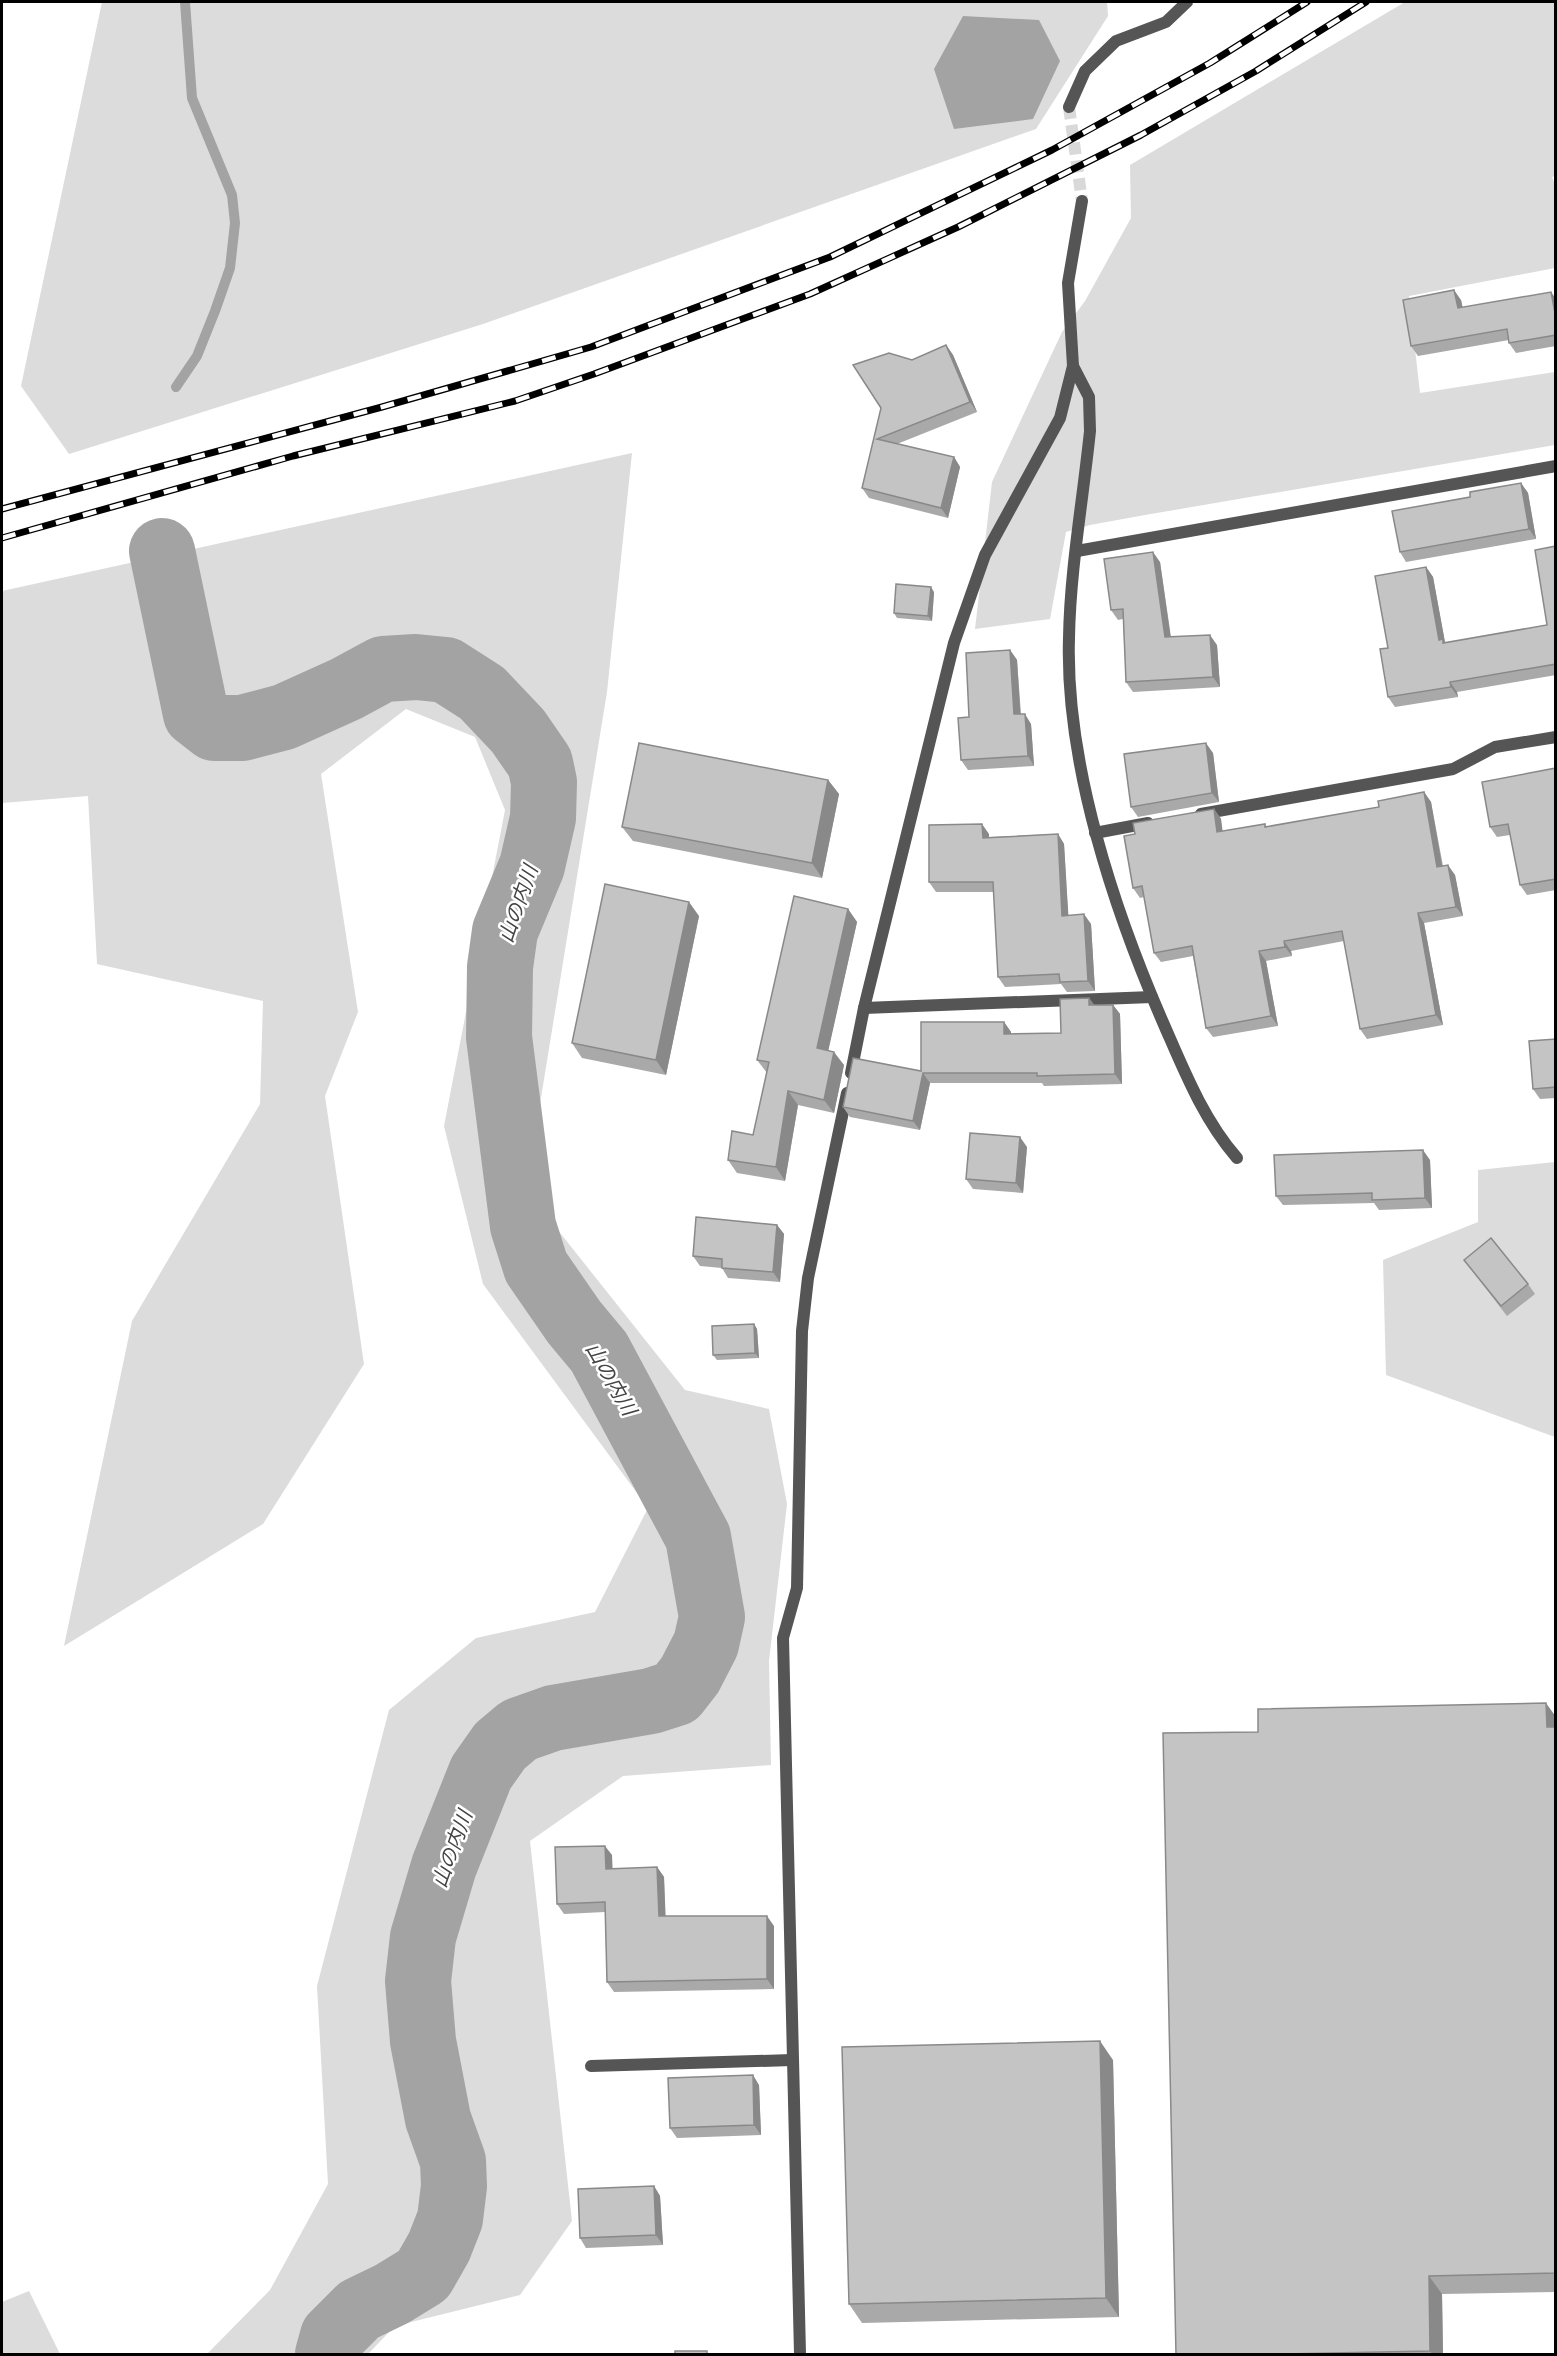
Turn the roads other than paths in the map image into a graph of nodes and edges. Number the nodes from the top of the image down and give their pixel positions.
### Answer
1 (1187, 2) edge
2 (1069, 107) tunnel mouth
3 (1082, 201) tunnel mouth
4 (1072, 366) junction
5 (1556, 466) edge
6 (1077, 551) junction
7 (1556, 737) edge
8 (1184, 817) edge
9 (1162, 821) edge
10 (1095, 833) junction
11 (1152, 997) junction
12 (864, 1008) junction
13 (1237, 1158) dead end
14 (792, 2060) junction
15 (591, 2066) dead end
16 (800, 2355) edge

1 - 2 street
3 - 4 street
4 - 6 street
4 - 12 street
5 - 6 street
6 - 10 street
7 - 8 street
9 - 10 street
10 - 11 street
11 - 12 street
11 - 13 street
12 - 14 street
14 - 15 street
14 - 16 street

